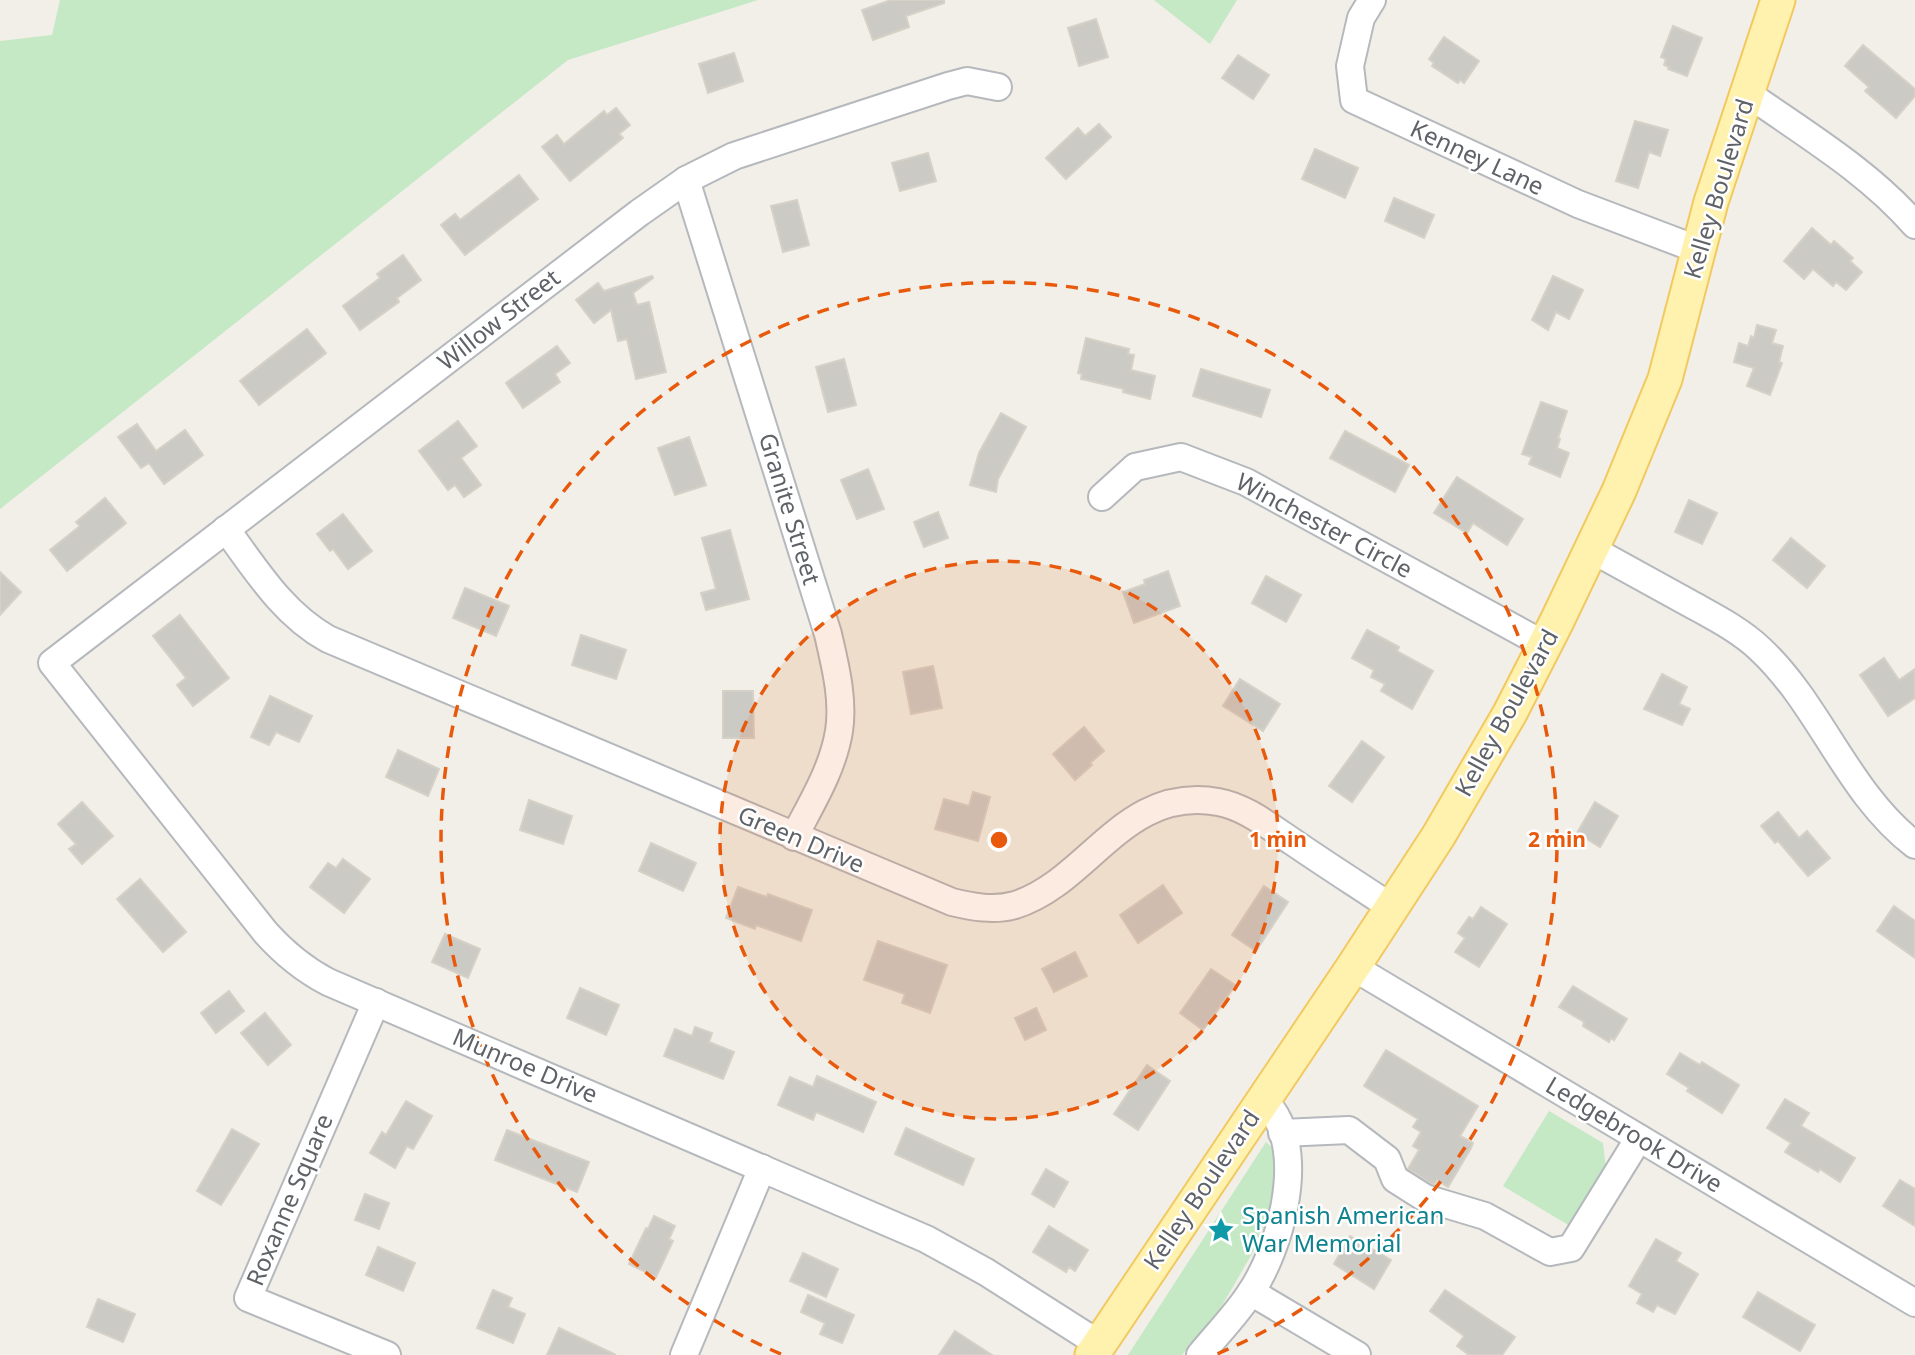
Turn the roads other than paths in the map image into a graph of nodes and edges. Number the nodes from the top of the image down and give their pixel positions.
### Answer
1 (1372, 0) edge
2 (1778, 0) edge
3 (998, 87) dead end
4 (1747, 93) junction
5 (686, 180) junction
6 (1915, 225) edge
7 (1699, 250) junction
8 (1102, 497) dead end
9 (226, 529) junction
10 (1591, 549) junction
11 (1545, 645) junction
12 (52, 663) joint
13 (794, 837) junction
14 (1915, 845) edge
15 (1391, 907) junction
16 (1353, 968) junction
17 (376, 1002) junction
18 (1262, 1099) junction
19 (1282, 1133) junction
20 (1639, 1138) junction
21 (762, 1167) junction
22 (1251, 1292) junction
23 (1915, 1303) edge
24 (1096, 1349) edge
25 (387, 1355) edge
26 (684, 1355) edge
27 (1200, 1355) edge
28 (1357, 1355) edge

1 - 7 street, Kenney Lane
2 - 4 main road, Kelley Boulevard
3 - 5 street, Willow Street
4 - 6 street
4 - 7 main road, Kelley Boulevard
5 - 9 street, Willow Street
5 - 13 street, Granite Street
7 - 10 main road, Kelley Boulevard
8 - 11 street, Winchester Circle
9 - 12 street, Willow Street
9 - 13 street, Green Drive
10 - 11 main road, Kelley Boulevard
10 - 14 street
11 - 15 main road, Kelley Boulevard
12 - 17 street, Munroe Drive
13 - 15 street, Green Drive
15 - 16 main road, Kelley Boulevard
16 - 18 main road, Kelley Boulevard
16 - 20 street, Ledgebrook Drive
17 - 21 street, Munroe Drive
17 - 25 street, Roxanne Square
18 - 19 street
18 - 24 main road, Kelley Boulevard
19 - 20 street
19 - 22 street
20 - 23 street, Ledgebrook Drive
21 - 24 street, Munroe Drive
21 - 26 street
22 - 27 street
22 - 28 street

